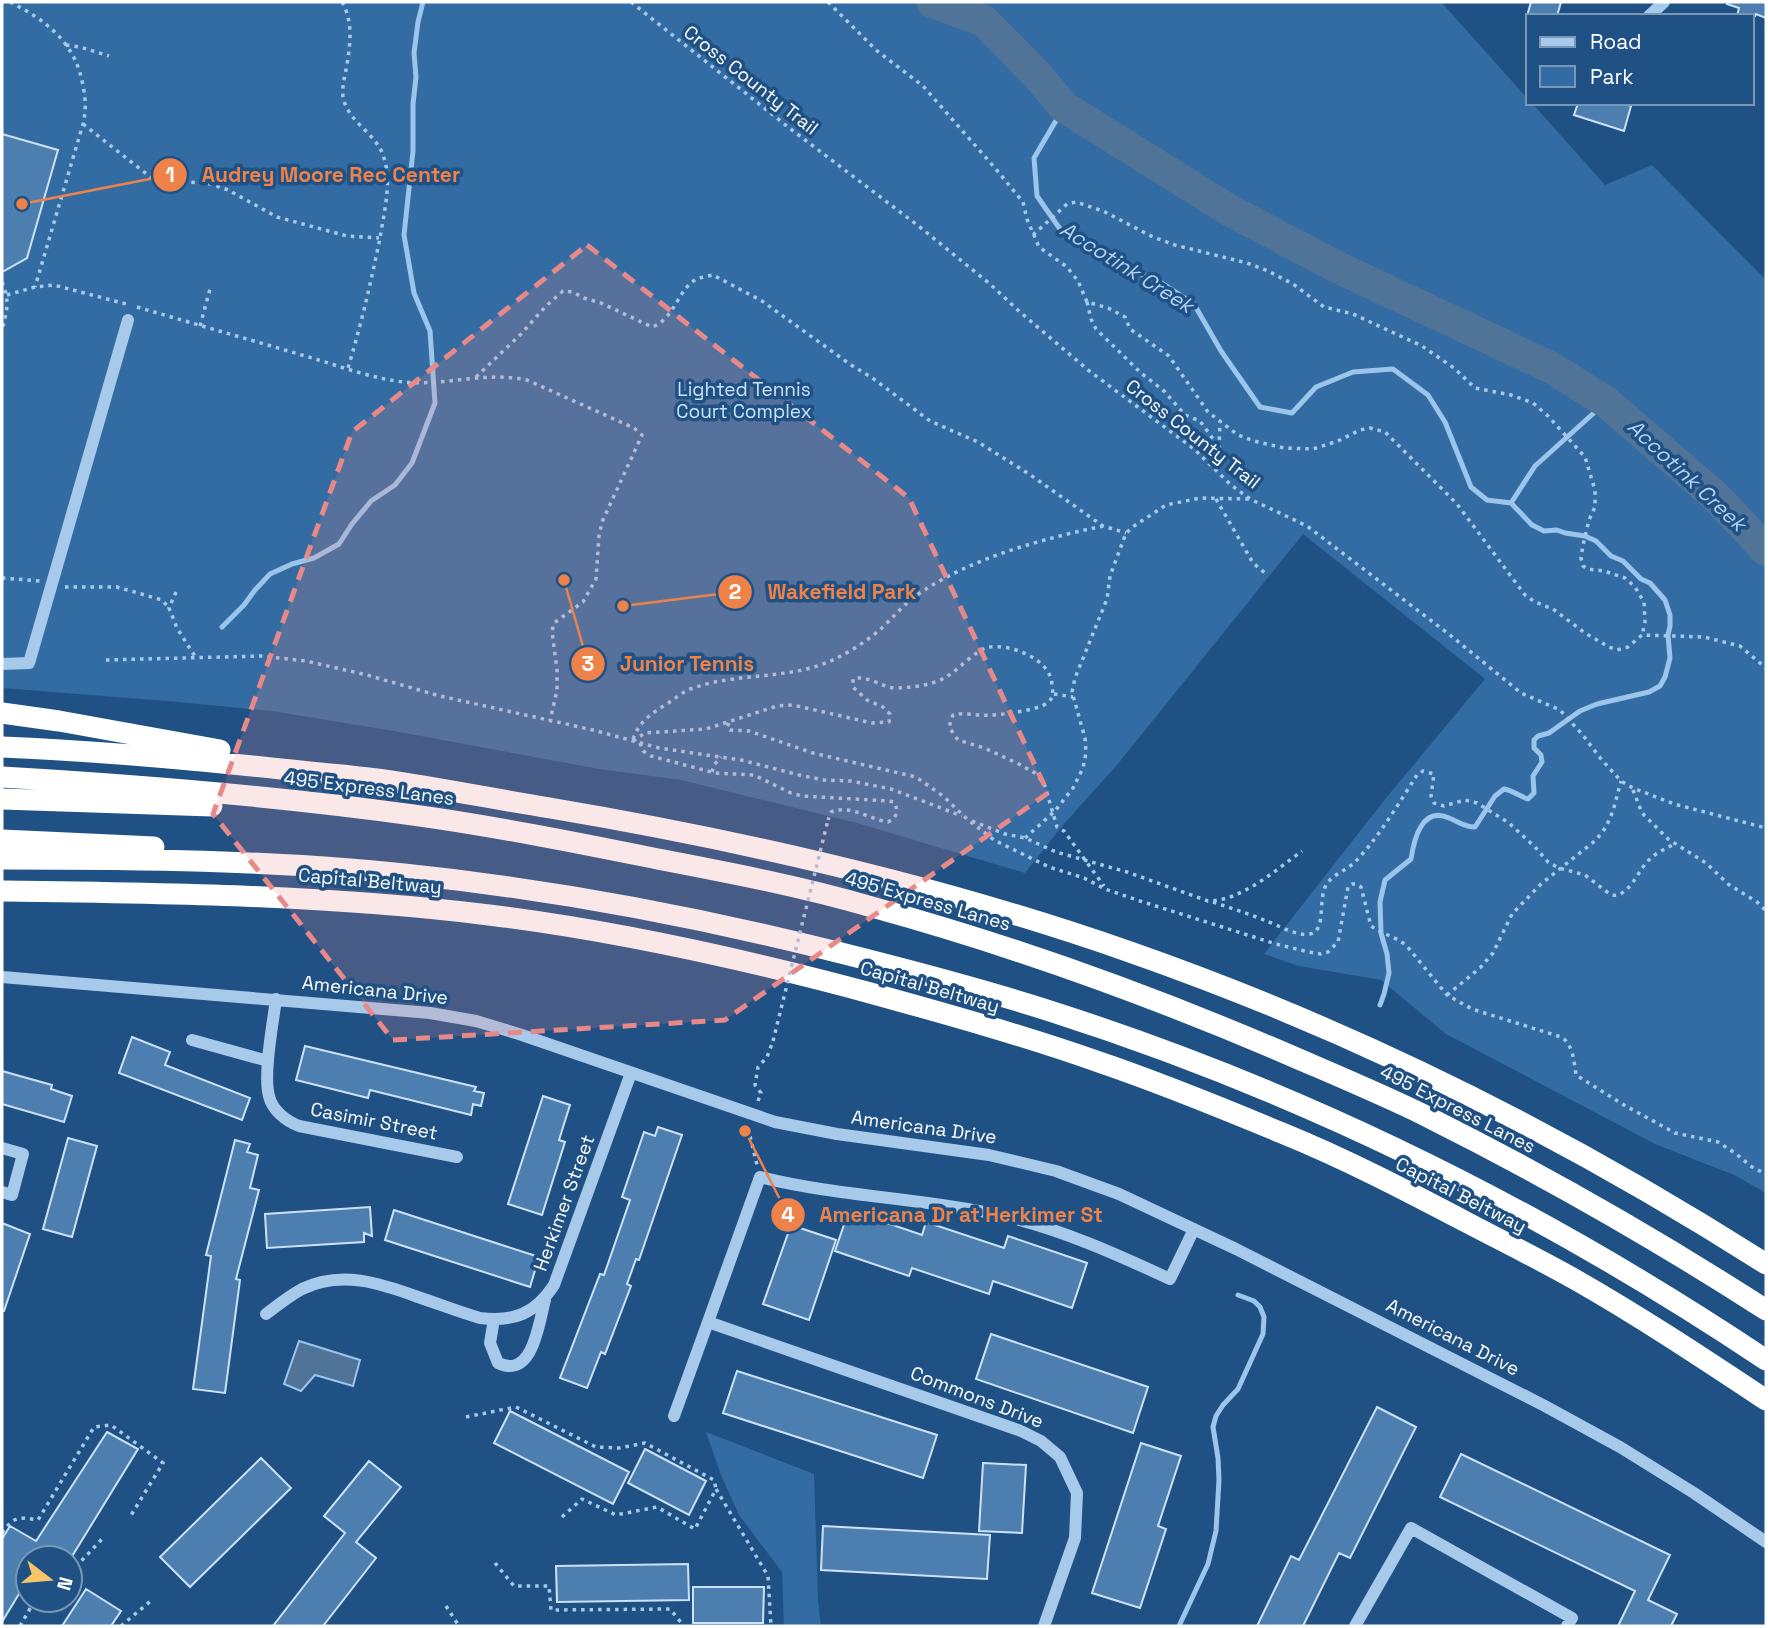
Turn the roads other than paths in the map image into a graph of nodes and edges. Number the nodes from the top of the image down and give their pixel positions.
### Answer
1 (1664, 2) edge
2 (1651, 14) edge
3 (128, 320) dead end
4 (2, 664) edge
5 (2, 713) edge
6 (2, 747) edge
7 (2, 777) edge
8 (384, 780) junction
9 (2, 799) edge
10 (414, 815) junction
11 (2, 840) edge
12 (2, 859) edge
13 (403, 874) junction
14 (2, 891) edge
15 (2, 977) edge
16 (276, 999) junction
17 (191, 1040) dead end
18 (268, 1061) junction
19 (631, 1073) junction
20 (2, 1148) edge
21 (457, 1157) dead end
22 (2, 1192) edge
23 (1194, 1229) junction
24 (1766, 1264) edge
25 (545, 1299) junction
26 (1766, 1310) edge
27 (266, 1314) dead end
28 (494, 1320) junction
29 (708, 1322) junction
30 (1766, 1360) edge
31 (1766, 1400) edge
32 (674, 1416) dead end
33 (1766, 1542) edge
34 (1044, 1626) edge
35 (1355, 1626) edge
36 (1567, 1626) edge

1 - 2 street
3 - 4 street
5 - 8 highway
6 - 8 highway
7 - 10 highway, 495 Express Lanes
8 - 24 highway
9 - 10 highway
10 - 26 highway, 495 Express Lanes
11 - 13 highway
12 - 13 highway
13 - 30 highway
14 - 31 highway, Capital Beltway
15 - 16 street, Americana Drive
16 - 18 street, Casimir Street
16 - 19 street, Americana Drive
17 - 18 street
18 - 21 street, Casimir Street
19 - 23 street, Americana Drive
19 - 25 street, Herkimer Street
20 - 22 street
23 - 29 street
23 - 33 street, Americana Drive
25 - 28 street, Herkimer Street
25 - 28 street
27 - 28 street, Herkimer Street
29 - 32 street
29 - 34 street, Commons Drive
35 - 36 street

